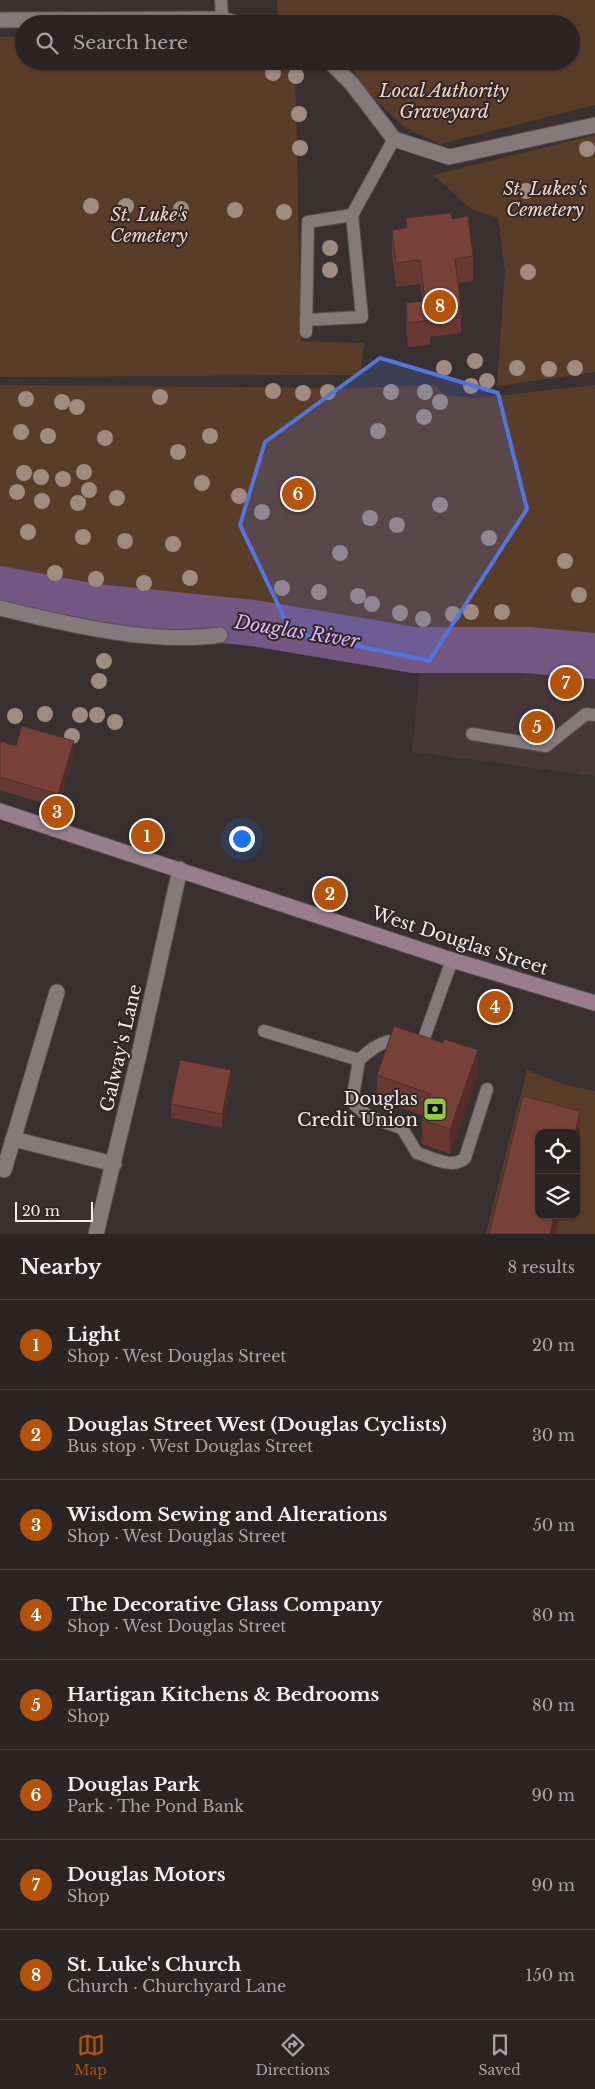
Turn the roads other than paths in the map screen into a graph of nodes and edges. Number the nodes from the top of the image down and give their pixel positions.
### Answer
1 (221, 0) edge
2 (222, 15) edge
3 (0, 20) edge
4 (15, 20) edge
5 (338, 70) edge
6 (595, 125) edge
7 (394, 139) junction
8 (352, 215) junction
9 (0, 608) edge
10 (220, 635) dead end
11 (595, 715) edge
12 (472, 734) dead end
13 (0, 811) edge
14 (180, 869) junction
15 (452, 960) junction
16 (57, 992) dead end
17 (595, 1002) edge
18 (264, 1031) dead end
19 (359, 1060) junction
20 (487, 1089) dead end
21 (13, 1139) junction
22 (114, 1164) junction
23 (4, 1170) dead end
24 (96, 1234) edge

1 - 2 lane
3 - 4 street
5 - 7 street
6 - 7 street
7 - 8 lane
8 - 8 lane
9 - 10 street
11 - 12 lane
13 - 14 main road, West Douglas Street
14 - 15 main road, West Douglas Street
14 - 22 street, Galway's Lane
15 - 17 main road, West Douglas Street
15 - 19 lane
16 - 21 street
18 - 19 lane
19 - 20 lane
21 - 22 street
21 - 23 street
22 - 24 street, Galway's Lane

